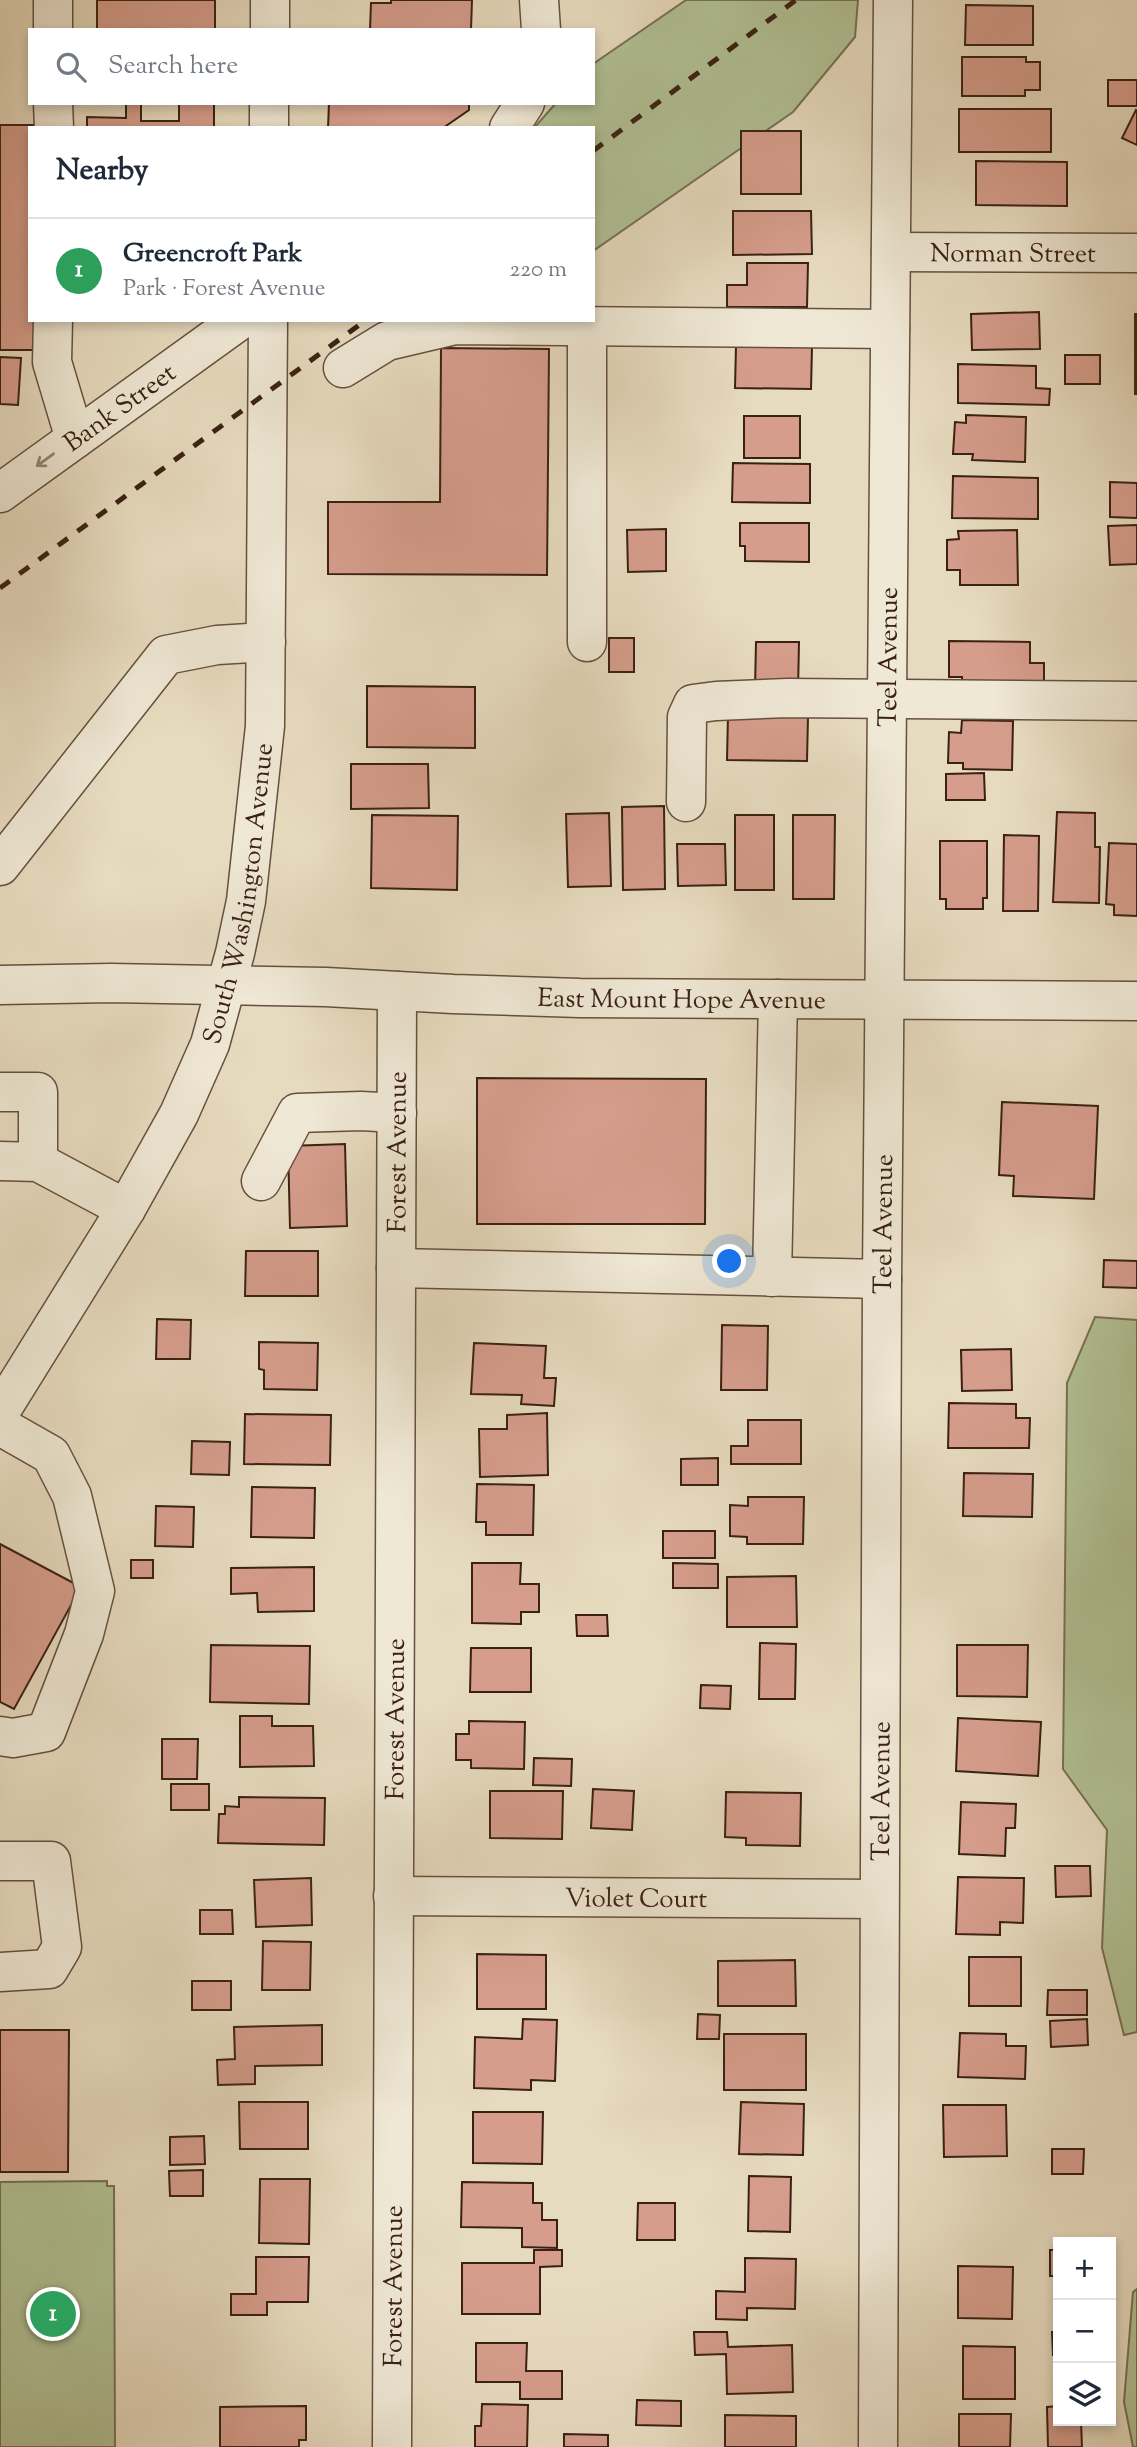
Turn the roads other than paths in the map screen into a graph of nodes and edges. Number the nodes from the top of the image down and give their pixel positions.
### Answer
1 (53, 0) edge
2 (270, 0) edge
3 (539, 0) edge
4 (893, 0) edge
5 (53, 28) edge
6 (270, 28) edge
7 (541, 28) edge
8 (54, 105) edge
9 (269, 105) edge
10 (524, 105) edge
11 (54, 126) edge
12 (269, 126) edge
13 (510, 126) edge
14 (891, 252) junction
15 (1137, 253) edge
16 (53, 322) edge
17 (237, 322) edge
18 (268, 322) edge
19 (587, 326) junction
20 (890, 329) junction
21 (343, 368) dead end
22 (75, 439) junction
23 (0, 493) edge
24 (266, 642) junction
25 (587, 642) dead end
26 (886, 699) junction
27 (1137, 701) edge
28 (686, 802) dead end
29 (0, 866) edge
30 (0, 985) edge
31 (227, 985) junction
32 (397, 991) junction
33 (778, 999) junction
34 (884, 1000) junction
35 (1137, 1001) edge
36 (0, 1092) edge
37 (397, 1113) junction
38 (0, 1161) edge
39 (38, 1162) junction
40 (261, 1181) dead end
41 (126, 1209) junction
42 (397, 1268) junction
43 (772, 1277) junction
44 (882, 1279) junction
45 (0, 1412) edge
46 (0, 1426) edge
47 (0, 1736) edge
48 (0, 1861) edge
49 (393, 1896) junction
50 (879, 1899) junction
51 (0, 1972) edge
52 (392, 2447) edge
53 (878, 2447) edge

1 - 5 street
2 - 6 street
3 - 7 street
4 - 14 street, Teel Avenue
8 - 11 street
9 - 12 street
10 - 13 street
14 - 15 street, Norman Street
14 - 20 street, Teel Avenue
16 - 22 street
17 - 22 street, Bank Street
18 - 24 street, South Washington Avenue
19 - 20 street
19 - 21 street
19 - 25 street
20 - 26 street, Teel Avenue
22 -> 23 street, Bank Street
24 - 29 street
24 - 31 street, South Washington Avenue
26 - 27 street
26 - 28 street
26 - 34 street, Teel Avenue
30 - 31 street, East Mount Hope Avenue
31 - 32 street, East Mount Hope Avenue
31 - 41 street, South Washington Avenue
32 - 33 street, East Mount Hope Avenue
32 - 37 street, Forest Avenue
33 - 34 street, East Mount Hope Avenue
33 - 43 street
34 - 35 street, East Mount Hope Avenue
34 - 44 street, Teel Avenue
36 - 39 street
37 - 40 street
37 - 42 street, Forest Avenue
38 - 39 street
39 - 41 street
41 - 45 street, South Washington Avenue
42 - 43 street
42 - 49 street, Forest Avenue
43 - 44 street
44 - 50 street, Teel Avenue
46 - 47 street
48 - 51 street
49 - 50 street, Violet Court
49 - 52 street, Forest Avenue
50 - 53 street, Teel Avenue

